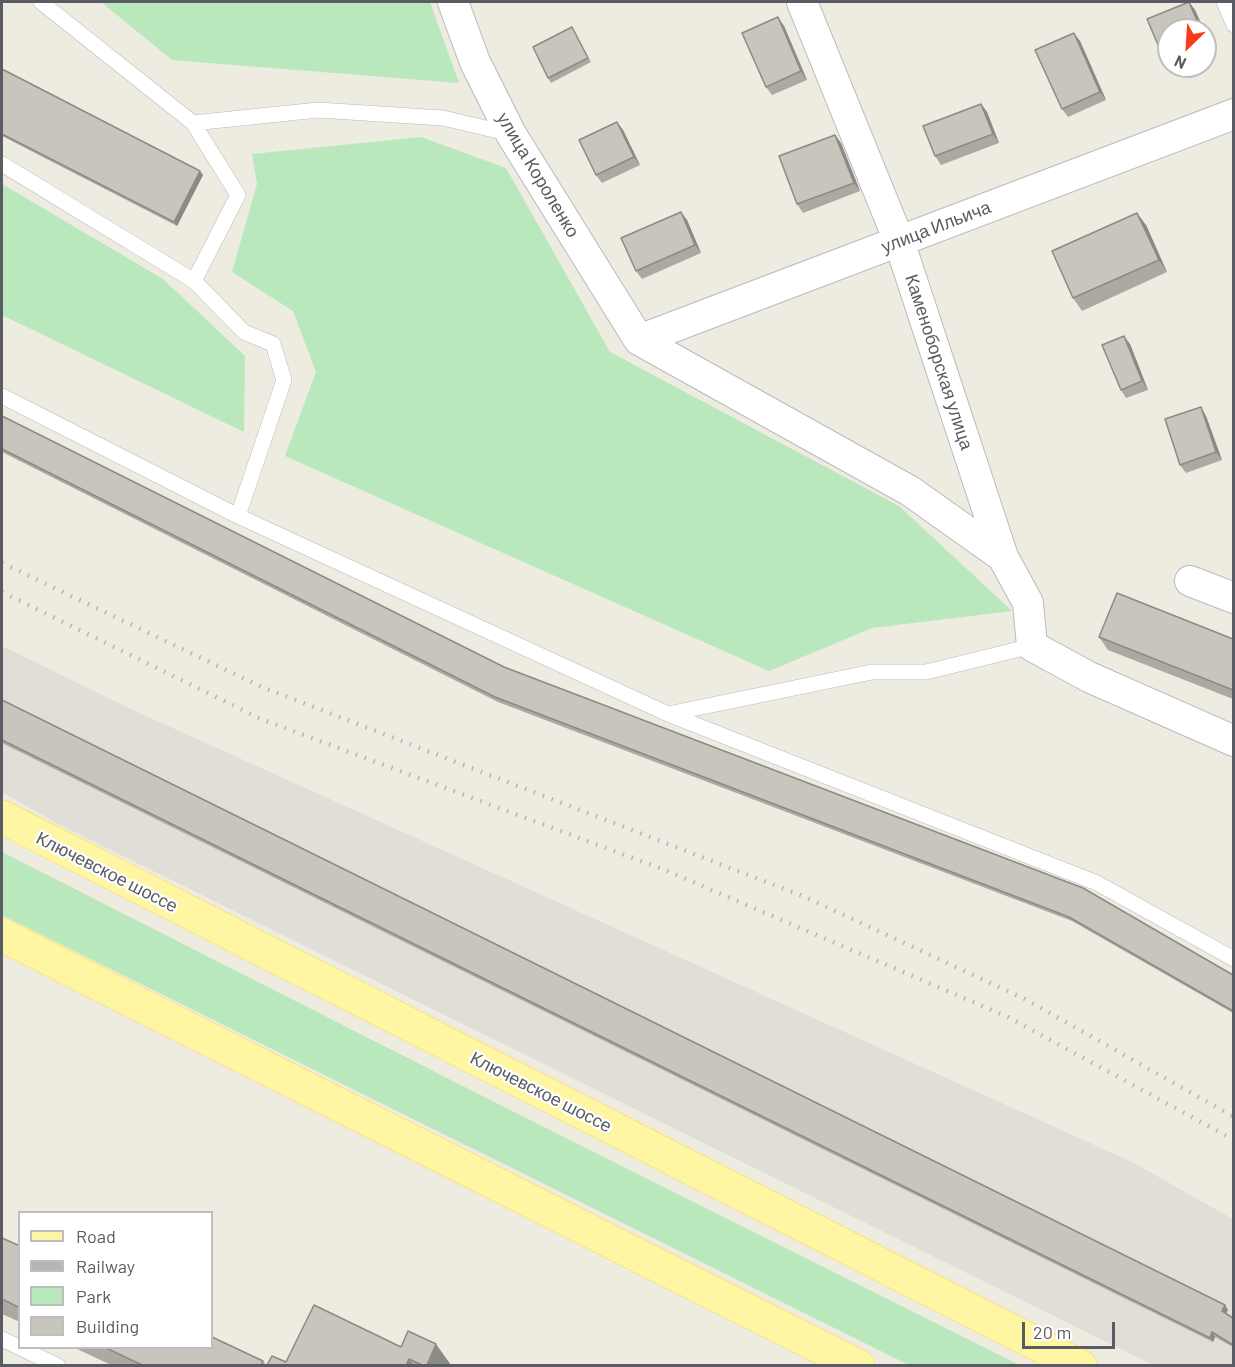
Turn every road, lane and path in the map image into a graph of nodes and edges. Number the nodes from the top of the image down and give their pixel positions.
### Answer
1 (41, 2) edge
2 (453, 2) edge
3 (802, 2) edge
4 (1224, 2) edge
5 (1233, 25) edge
6 (1233, 114) edge
7 (194, 123) junction
8 (511, 134) junction
9 (2, 164) edge
10 (899, 241) junction
11 (194, 280) junction
12 (639, 340) junction
13 (2, 396) edge
14 (238, 516) junction
15 (1004, 557) junction
16 (1190, 581) dead end
17 (1233, 598) edge
18 (1032, 646) junction
19 (668, 714) junction
20 (1233, 741) edge
21 (2, 818) edge
22 (2, 935) edge
23 (1233, 959) edge
24 (2, 1339) edge
25 (18, 1346) edge
26 (24, 1349) edge
27 (58, 1365) edge
28 (858, 1365) edge
29 (1080, 1365) edge

1 - 7 lane
2 - 8 street, улица Короленко
3 - 10 street, Каменоборская улица
4 - 5 lane
6 - 10 street, улица Ильича
7 - 8 lane
7 - 11 lane
8 - 12 street, улица Короленко
9 - 11 lane
10 - 12 street, улица Ильича
10 - 15 street, Каменоборская улица
11 - 14 lane
12 - 15 street
13 - 14 lane
14 - 19 lane
15 - 18 street, Каменоборская улица
16 - 17 street
18 - 19 lane
18 - 20 street
19 - 23 lane
21 - 29 main road, Ключевское шоссе
22 - 28 main road
24 - 25 lane
26 - 27 lane

